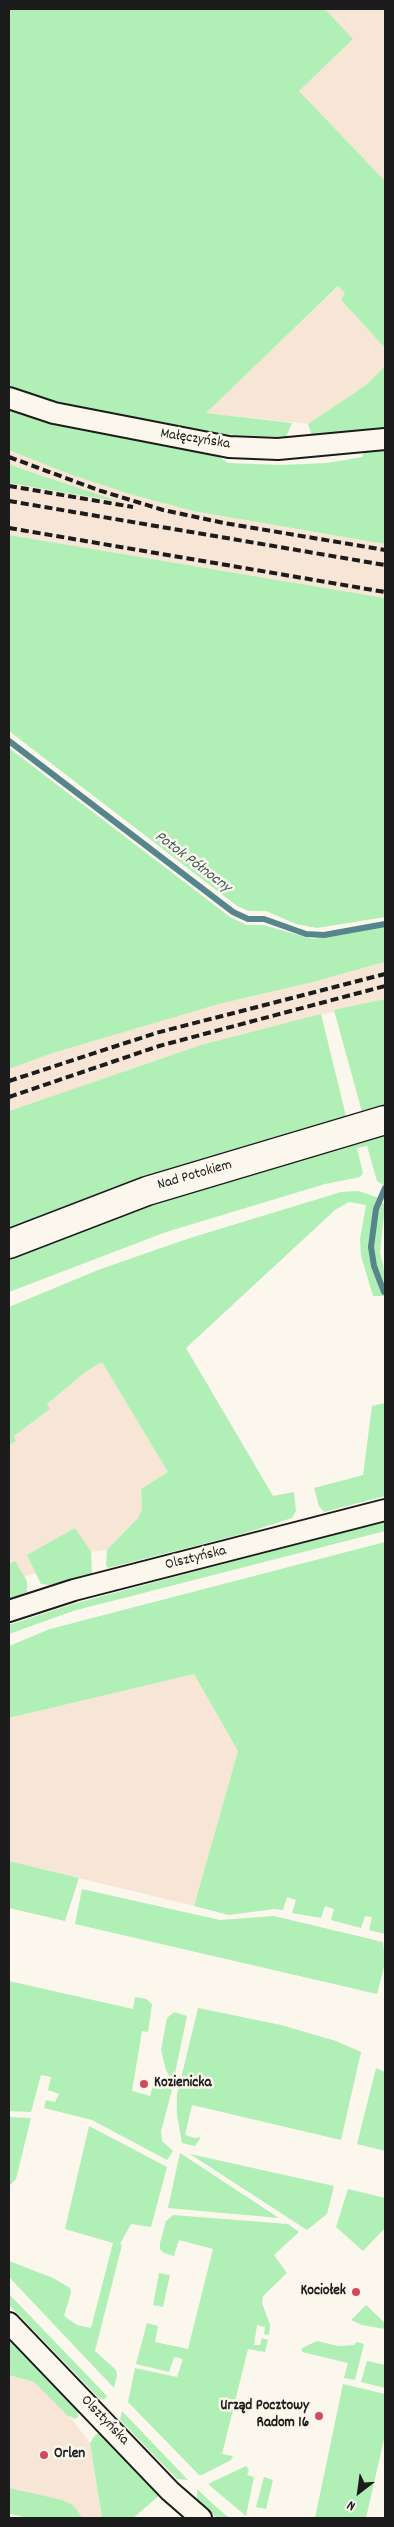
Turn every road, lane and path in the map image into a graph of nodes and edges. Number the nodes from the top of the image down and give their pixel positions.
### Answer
1 (9, 398) edge
2 (385, 439) edge
3 (385, 1120) edge
4 (9, 1244) edge
5 (385, 1510) edge
6 (9, 1611) edge
7 (9, 2323) edge
8 (201, 2518) edge

1 - 2 street, Małęczyńska
3 - 4 main road, Nad Potokiem
5 - 6 street, Olsztyńska
7 - 8 street, Olsztyńska

